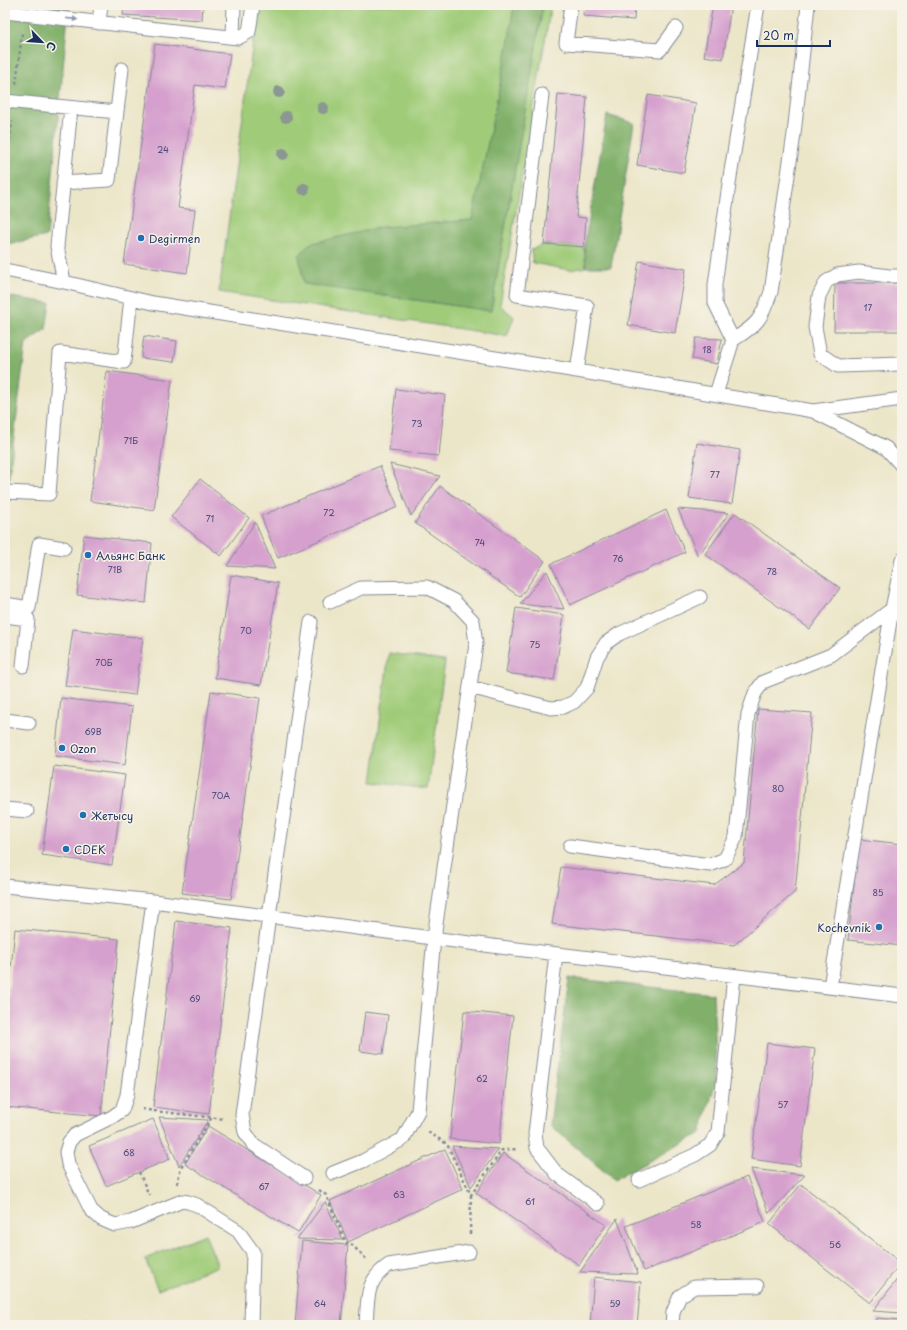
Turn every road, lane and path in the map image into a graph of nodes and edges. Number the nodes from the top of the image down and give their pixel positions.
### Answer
1 (101, 5) edge
2 (234, 5) edge
3 (253, 5) edge
4 (571, 5) edge
5 (758, 5) edge
6 (808, 5) edge
7 (5, 12) edge
8 (99, 23) junction
9 (676, 28) dead end
10 (233, 37) junction
11 (122, 69) dead end
12 (542, 95) dead end
13 (5, 101) edge
14 (71, 108) junction
15 (117, 112) junction
16 (63, 183) junction
17 (5, 270) edge
18 (902, 276) edge
19 (64, 282) junction
20 (131, 298) junction
21 (733, 340) junction
22 (902, 364) edge
23 (577, 371) junction
24 (716, 394) junction
25 (902, 399) edge
26 (813, 411) junction
27 (902, 466) edge
28 (5, 492) edge
29 (64, 548) dead end
30 (902, 560) edge
31 (700, 597) dead end
32 (330, 602) dead end
33 (5, 604) edge
34 (892, 609) junction
35 (5, 616) edge
36 (311, 622) dead end
37 (23, 666) dead end
38 (470, 687) junction
39 (5, 720) edge
40 (29, 723) dead end
41 (5, 810) edge
42 (27, 811) dead end
43 (570, 846) dead end
44 (5, 886) edge
45 (153, 901) junction
46 (269, 916) junction
47 (434, 938) junction
48 (556, 954) junction
49 (734, 976) junction
50 (830, 988) junction
51 (902, 996) edge
52 (124, 1104) junction
53 (212, 1117) junction
54 (243, 1121) junction
55 (412, 1122) junction
56 (537, 1148) junction
57 (139, 1172) dead end
58 (333, 1173) dead end
59 (304, 1178) joint
60 (639, 1180) dead end
61 (471, 1195) junction
62 (173, 1204) junction
63 (598, 1204) dead end
64 (156, 1211) junction
65 (469, 1252) joint
66 (379, 1271) junction
67 (757, 1286) dead end
68 (86, 1321) dead end
69 (80, 1325) edge
70 (251, 1325) edge
71 (366, 1325) edge
72 (672, 1325) edge

1 - 8 lane
2 - 10 lane
3 - 10 lane
4 - 9 lane
5 - 21 lane
6 - 21 lane
7 -> 8 lane
8 - 10 lane
11 - 15 lane
12 - 23 lane
13 - 14 lane
14 - 15 lane
14 - 16 lane
15 - 16 lane
16 - 19 lane
17 - 19 lane
18 - 22 lane
19 - 20 lane
20 - 23 lane
20 - 28 lane
21 - 24 lane
23 - 24 lane
24 - 26 lane
25 - 26 lane
26 - 27 lane
29 - 33 lane
30 - 34 lane
31 - 38 lane
32 - 38 lane
34 - 43 lane
34 - 50 lane
35 - 37 lane
36 - 46 lane
38 - 47 lane
39 - 40 lane
41 - 42 lane
44 - 45 lane
45 - 46 lane
45 - 52 lane
46 - 47 lane
46 - 54 lane
47 - 48 lane
47 - 55 lane
48 - 49 lane
48 - 56 lane
49 - 50 lane
49 - 60 lane
50 - 51 lane
52 - 53 path
52 - 64 lane
53 - 54 path
53 - 62 path
54 - 59 lane
55 - 58 lane
55 - 61 path
56 - 61 path
56 - 63 lane
57 - 64 path
59 - 66 path
61 - 65 path
62 - 64 lane
62 - 70 lane
65 - 66 lane
66 - 71 lane
67 - 72 lane
68 - 69 path

